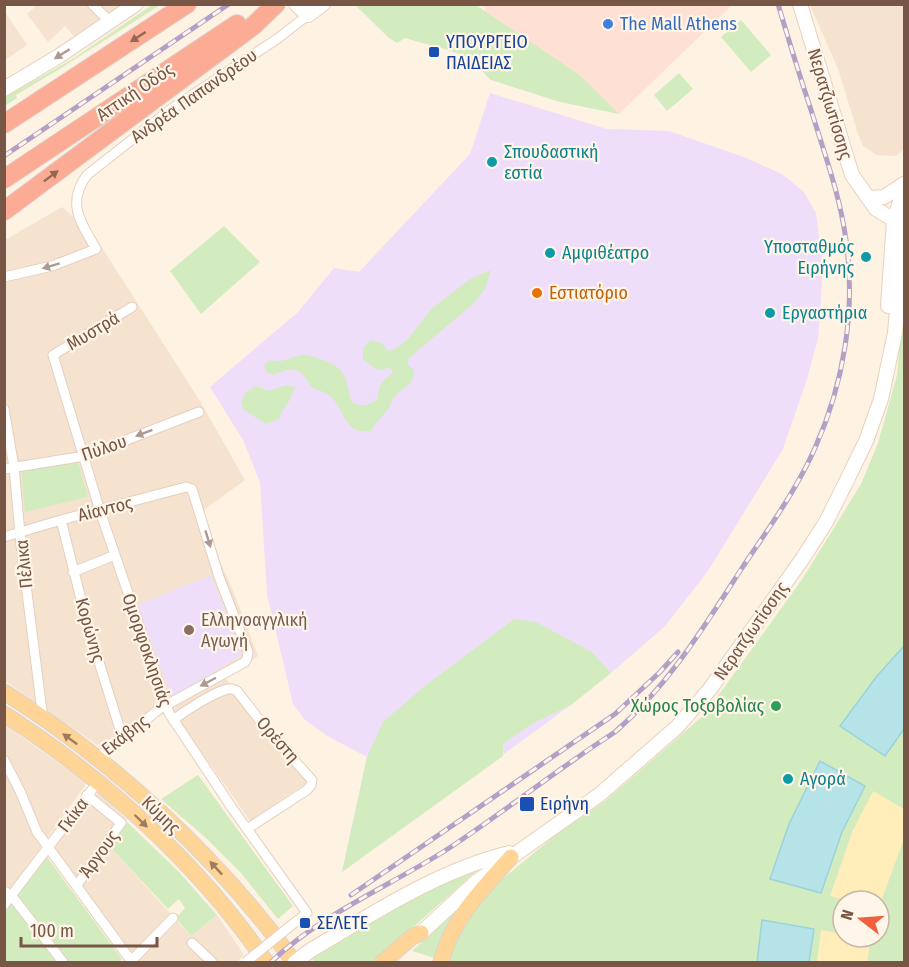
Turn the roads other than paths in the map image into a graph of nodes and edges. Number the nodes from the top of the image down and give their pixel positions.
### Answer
1 (92, 4) edge
2 (136, 4) edge
3 (187, 4) edge
4 (266, 4) edge
5 (276, 4) edge
6 (296, 4) edge
7 (323, 4) edge
8 (800, 4) edge
9 (308, 15) junction
10 (111, 23) junction
11 (5, 88) edge
12 (28, 108) junction
13 (4, 120) edge
14 (4, 124) edge
15 (4, 179) edge
16 (904, 184) edge
17 (904, 190) edge
18 (884, 197) junction
19 (870, 198) junction
20 (4, 211) edge
21 (901, 219) edge
22 (4, 277) edge
23 (132, 307) dead end
24 (53, 354) joint
25 (4, 409) edge
26 (199, 412) dead end
27 (85, 456) junction
28 (9, 468) edge
29 (100, 511) junction
30 (61, 520) junction
31 (20, 531) junction
32 (4, 537) edge
33 (115, 555) junction
34 (74, 572) junction
35 (247, 658) joint
36 (4, 692) edge
37 (167, 704) junction
38 (4, 714) edge
39 (44, 719) junction
40 (173, 720) junction
41 (123, 739) junction
42 (95, 758) junction
43 (4, 760) edge
44 (98, 782) junction
45 (87, 795) junction
46 (247, 829) junction
47 (48, 847) junction
48 (517, 853) junction
49 (77, 885) junction
50 (8, 893) edge
51 (4, 905) edge
52 (173, 918) dead end
53 (421, 933) junction
54 (276, 937) junction
55 (192, 943) dead end
56 (308, 956) edge
57 (264, 960) edge
58 (131, 962) edge
59 (63, 963) edge
60 (212, 963) edge
61 (246, 963) edge
62 (295, 963) edge
63 (383, 963) edge
64 (393, 963) edge
65 (441, 963) edge

1 - 10 street
2 - 10 main road
3 -> 12 highway
4 - 15 highway, Αττική Οδός
20 -> 5 highway
6 - 9 main road
7 - 9 main road, Ανδρέα Παπανδρέου
8 - 19 main road, Νερατζιωτίσσης
9 -> 22 street, Ανδρέα Παπανδρέου
10 -> 11 main road
12 - 13 highway
12 - 14 highway
16 - 18 main road
17 - 21 main road, Νερατζιωτίσσης
18 - 19 main road
18 - 21 main road
19 - 21 main road, Νερατζιωτίσσης
21 - 48 main road, Νερατζιωτίσσης
23 - 24 street, Μυστρά
24 - 27 street, Ομορφοκλησιάς
25 - 28 street, Πέλικα
26 -> 27 street, Πύλου
27 - 28 street, Πύλου
27 - 29 street, Ομορφοκλησιάς
28 - 31 street, Πέλικα
29 - 30 street, Αίαντος
29 - 33 street, Ομορφοκλησιάς
29 -> 35 street, Αίαντος
30 - 31 street, Αίαντος
30 - 34 street, Κορώνης
31 - 32 street, Αίαντος
31 - 39 street, Πέλικα
33 - 34 street
33 - 37 street, Ομορφοκλησιάς
34 - 41 street, Κορώνης
35 -> 37 street, Εκάβης
36 - 39 main road, Κύμης
37 - 40 street, Ομορφοκλησιάς
37 - 41 street, Εκάβης
38 - 44 main road, Κύμης
42 -> 39 main road, Κύμης
40 - 46 street, Ομορφοκλησιάς
40 - 46 street, Ορέστη
41 - 42 street, Εκάβης
54 -> 42 main road, Κύμης
43 - 47 street
44 - 45 street, Γκίκα
44 -> 57 main road, Κύμης
45 - 47 street, Γκίκα
45 - 49 street, Άργους
46 - 61 street, Ομορφοκλησιάς, bridge
47 - 49 street
47 - 50 street, Γκίκα
48 - 53 main road, Νερατζιωτίσσης
48 - 56 main road, Νερατζιωτίσσης
48 - 65 main road
49 - 58 street
50 - 51 street, Γκίκα
50 - 59 street
52 - 58 street
53 - 63 main road
53 - 64 main road
54 - 56 main road
54 - 62 main road, Κύμης
55 - 60 street
56 - 62 main road, Νερατζιωτίσσης, bridge

